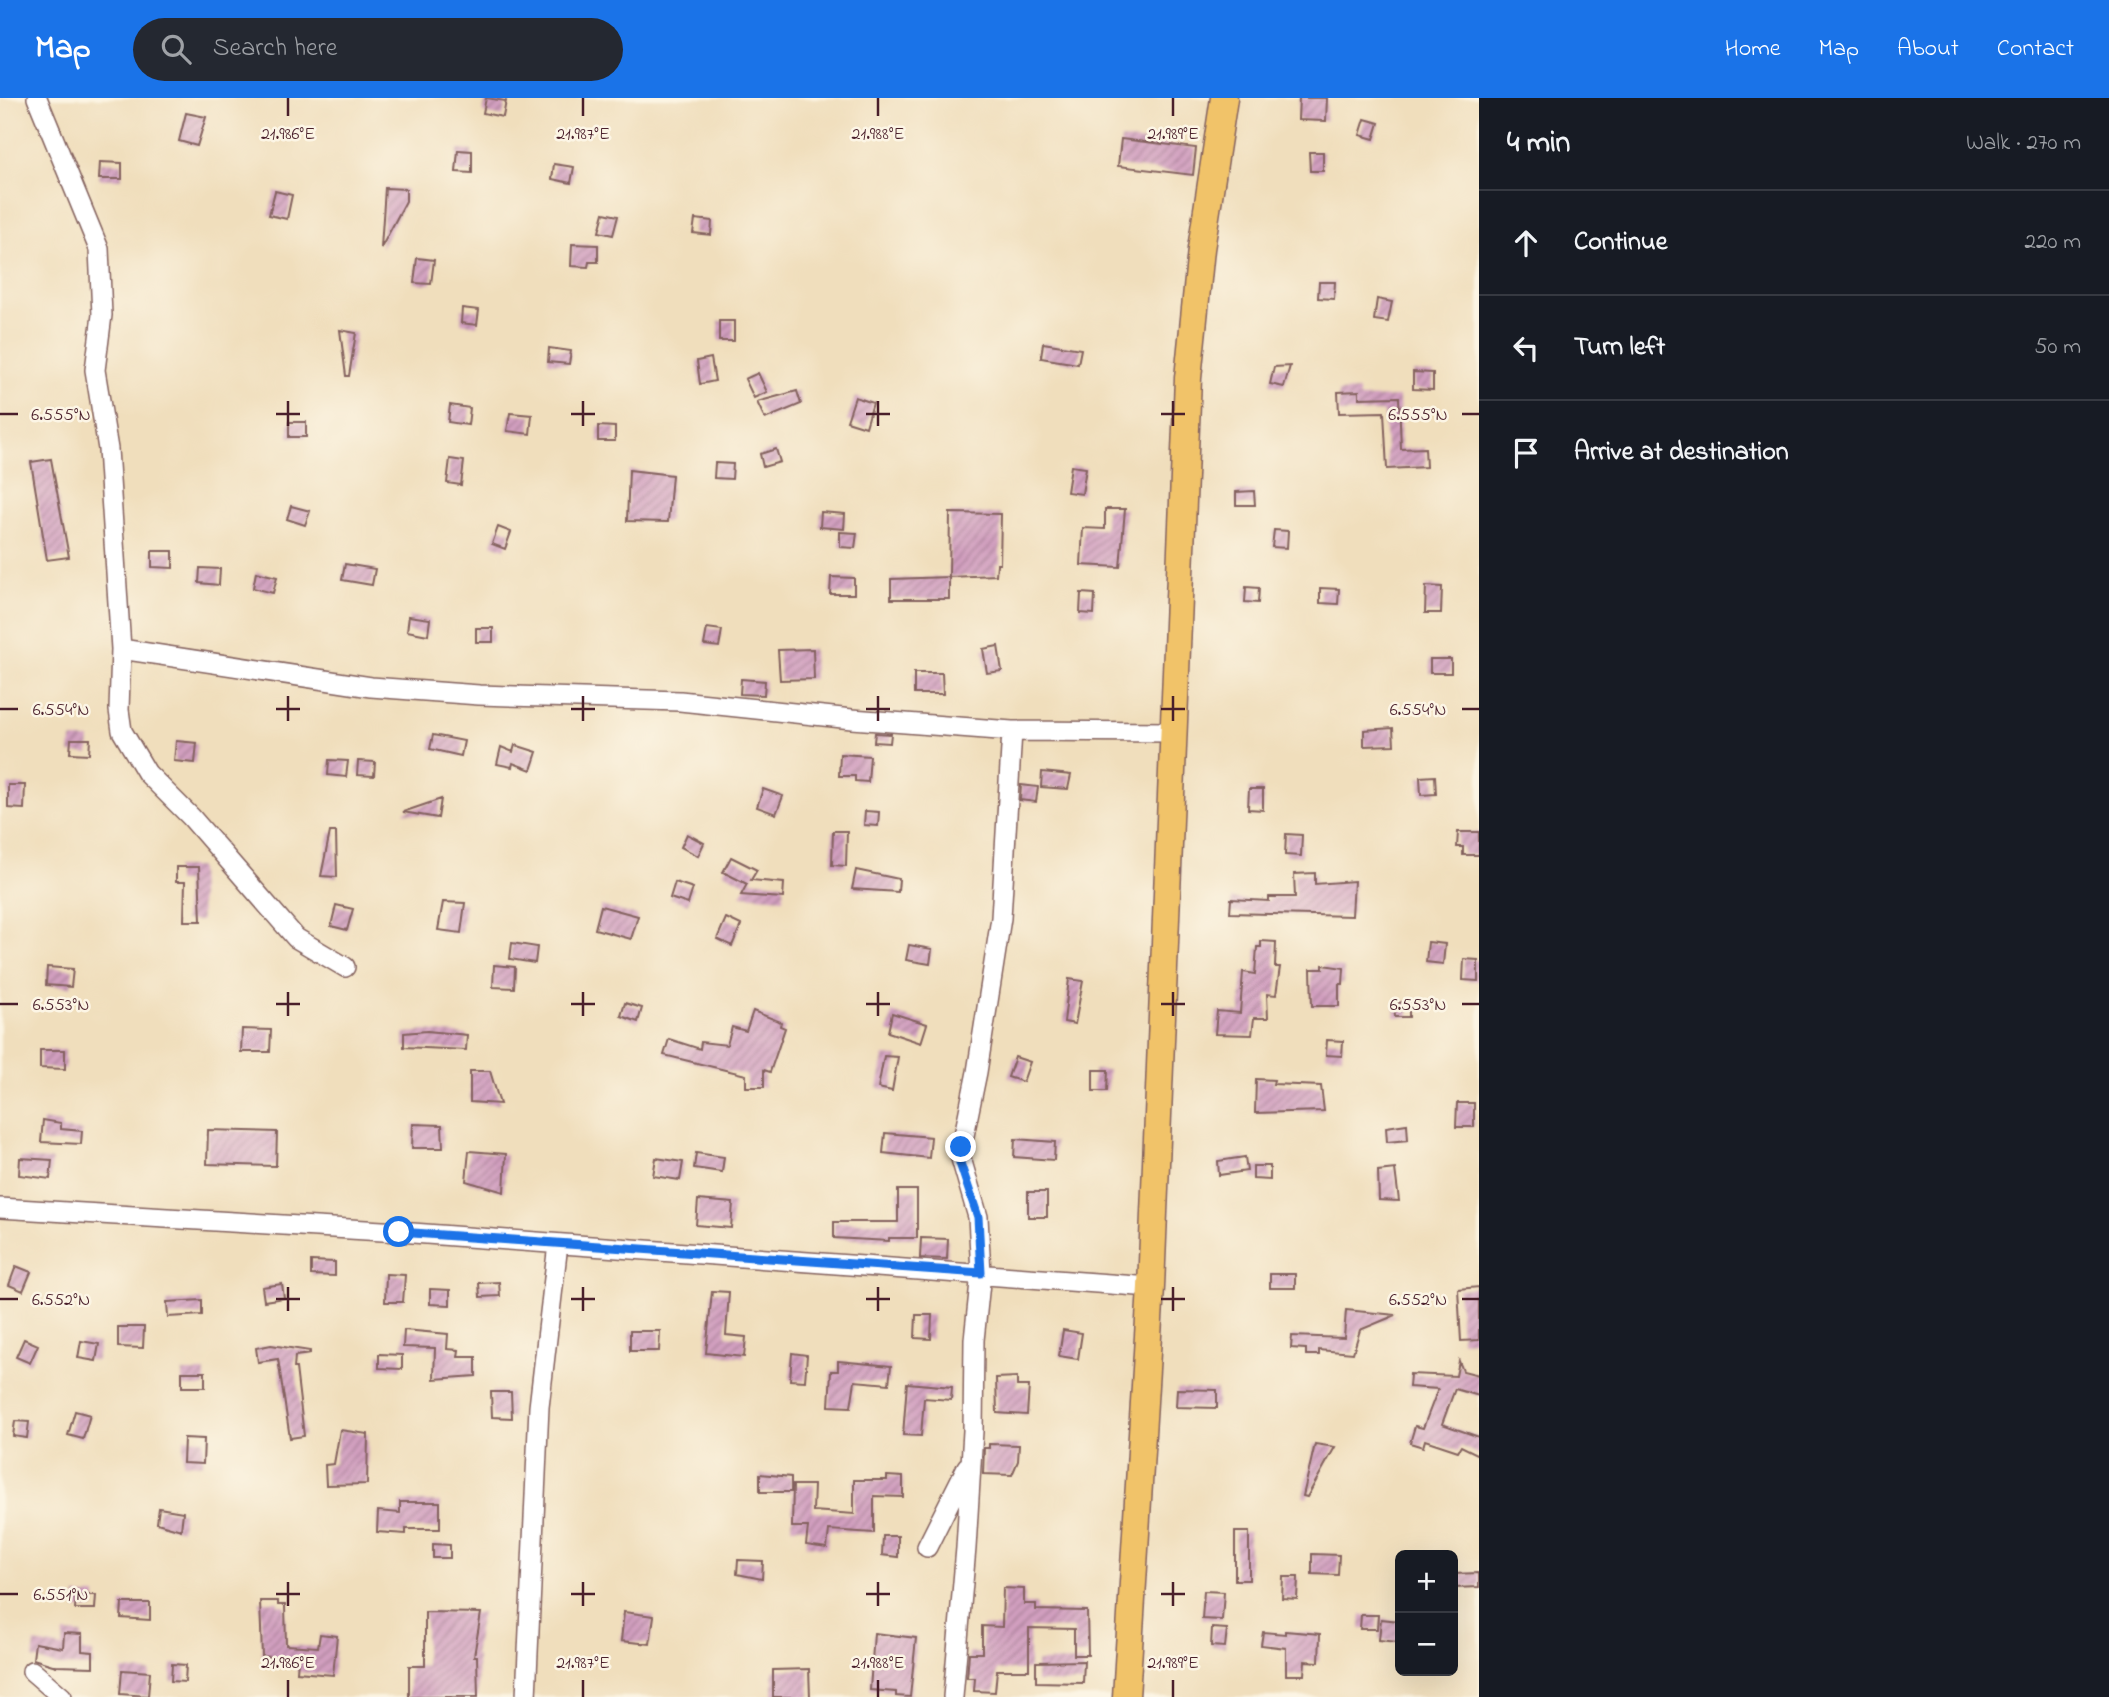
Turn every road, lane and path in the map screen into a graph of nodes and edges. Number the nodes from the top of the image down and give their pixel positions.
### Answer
1 (37, 98) edge
2 (1224, 98) edge
3 (121, 649) junction
4 (1012, 731) junction
5 (1173, 732) junction
6 (345, 967) dead end
7 (0, 1208) edge
8 (558, 1244) junction
9 (981, 1273) junction
10 (1151, 1287) junction
11 (971, 1459) junction
12 (927, 1547) dead end
13 (32, 1671) dead end
14 (62, 1697) edge
15 (526, 1697) edge
16 (953, 1697) edge
17 (1126, 1697) edge

1 - 3 street
2 - 5 main road
3 - 4 street
3 - 6 street
4 - 5 street
4 - 9 street
5 - 10 main road
7 - 8 street
8 - 9 street
8 - 15 street
9 - 10 street
9 - 11 street
10 - 17 main road
11 - 12 street
11 - 16 street
13 - 14 street

